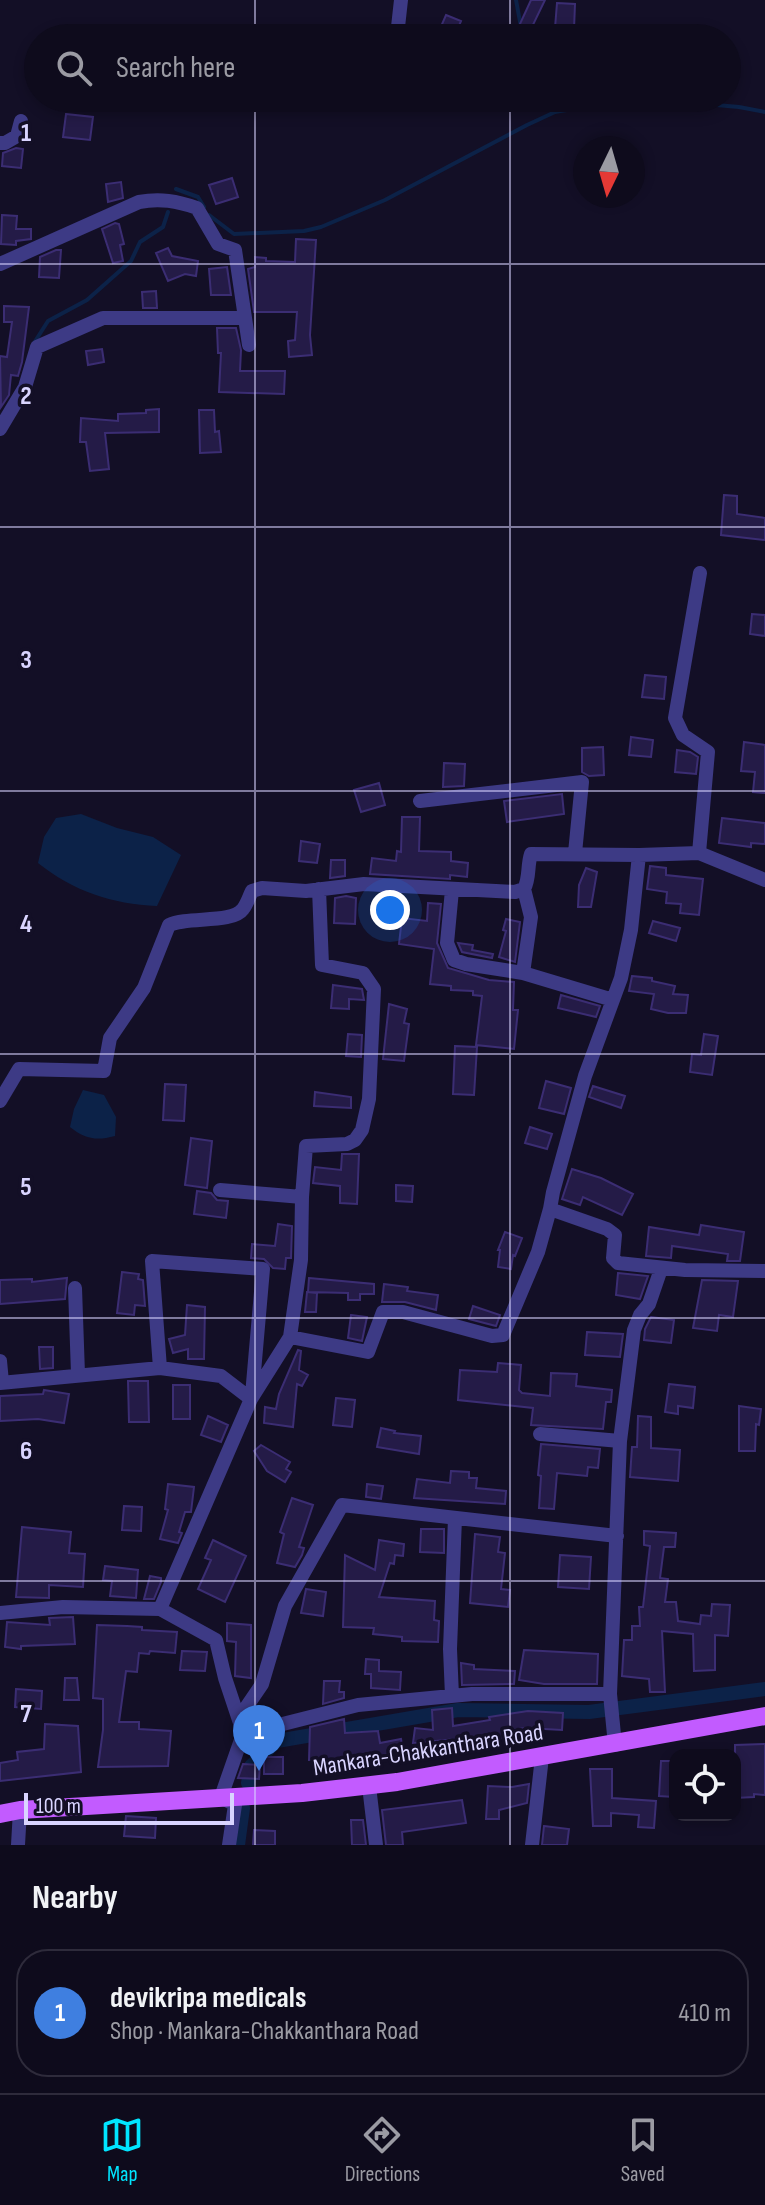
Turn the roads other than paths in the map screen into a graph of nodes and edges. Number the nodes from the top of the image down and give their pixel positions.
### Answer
1 (401, 0) edge
2 (398, 24) edge
3 (21, 121) dead end
4 (0, 143) edge
5 (0, 264) edge
6 (245, 318) junction
7 (249, 345) dead end
8 (0, 429) edge
9 (700, 573) dead end
10 (420, 801) dead end
11 (575, 853) junction
12 (699, 853) junction
13 (639, 855) junction
14 (765, 880) edge
15 (319, 889) junction
16 (524, 889) junction
17 (452, 890) junction
18 (523, 973) junction
19 (613, 1000) junction
20 (0, 1101) edge
21 (220, 1190) dead end
22 (302, 1197) junction
23 (550, 1209) junction
24 (661, 1269) junction
25 (765, 1271) edge
26 (75, 1288) dead end
27 (290, 1337) junction
28 (0, 1361) edge
29 (160, 1368) junction
30 (78, 1374) junction
31 (1, 1382) edge
32 (251, 1399) junction
33 (540, 1434) dead end
34 (620, 1441) junction
35 (455, 1518) junction
36 (617, 1536) junction
37 (160, 1609) junction
38 (0, 1613) edge
39 (452, 1696) junction
40 (611, 1697) junction
41 (765, 1716) edge
42 (239, 1718) junction
43 (243, 1734) junction
44 (615, 1745) junction
45 (542, 1757) junction
46 (369, 1786) junction
47 (221, 1797) junction
48 (20, 1810) junction
49 (0, 1814) edge
50 (18, 1845) edge
51 (229, 1845) edge
52 (376, 1845) edge
53 (532, 1845) edge

1 - 2 street
3 - 4 street
5 - 6 street
6 - 7 street
6 - 8 street
9 - 12 street
10 - 11 street
11 - 13 street
11 - 16 street
12 - 13 street
12 - 14 street
13 - 19 street
15 - 17 street
15 - 20 street
15 - 22 street
16 - 17 street
16 - 18 street
17 - 18 street
18 - 19 street
19 - 23 street
21 - 22 street
22 - 27 street
23 - 24 street
23 - 27 street
24 - 25 street
24 - 34 street
26 - 30 street
27 - 32 street
28 - 31 street
29 - 30 street
29 - 32 street
29 - 32 street
30 - 31 street
32 - 37 street
33 - 34 street
34 - 36 street
35 - 36 street
35 - 39 street
35 - 42 street
36 - 40 street
37 - 38 street
37 - 42 street
39 - 40 street
39 - 43 street
40 - 44 street
41 - 44 main road, Mankara-Chakkanthara Road
42 - 43 street
43 - 47 street
44 - 45 main road, Mankara-Chakkanthara Road
45 - 46 main road, Mankara-Chakkanthara Road
45 - 53 street
46 - 47 main road, Mankara-Chakkanthara Road
46 - 52 street
47 - 48 main road, Mankara-Chakkanthara Road
47 - 51 street
48 - 49 main road, Mankara-Chakkanthara Road
48 - 50 street

